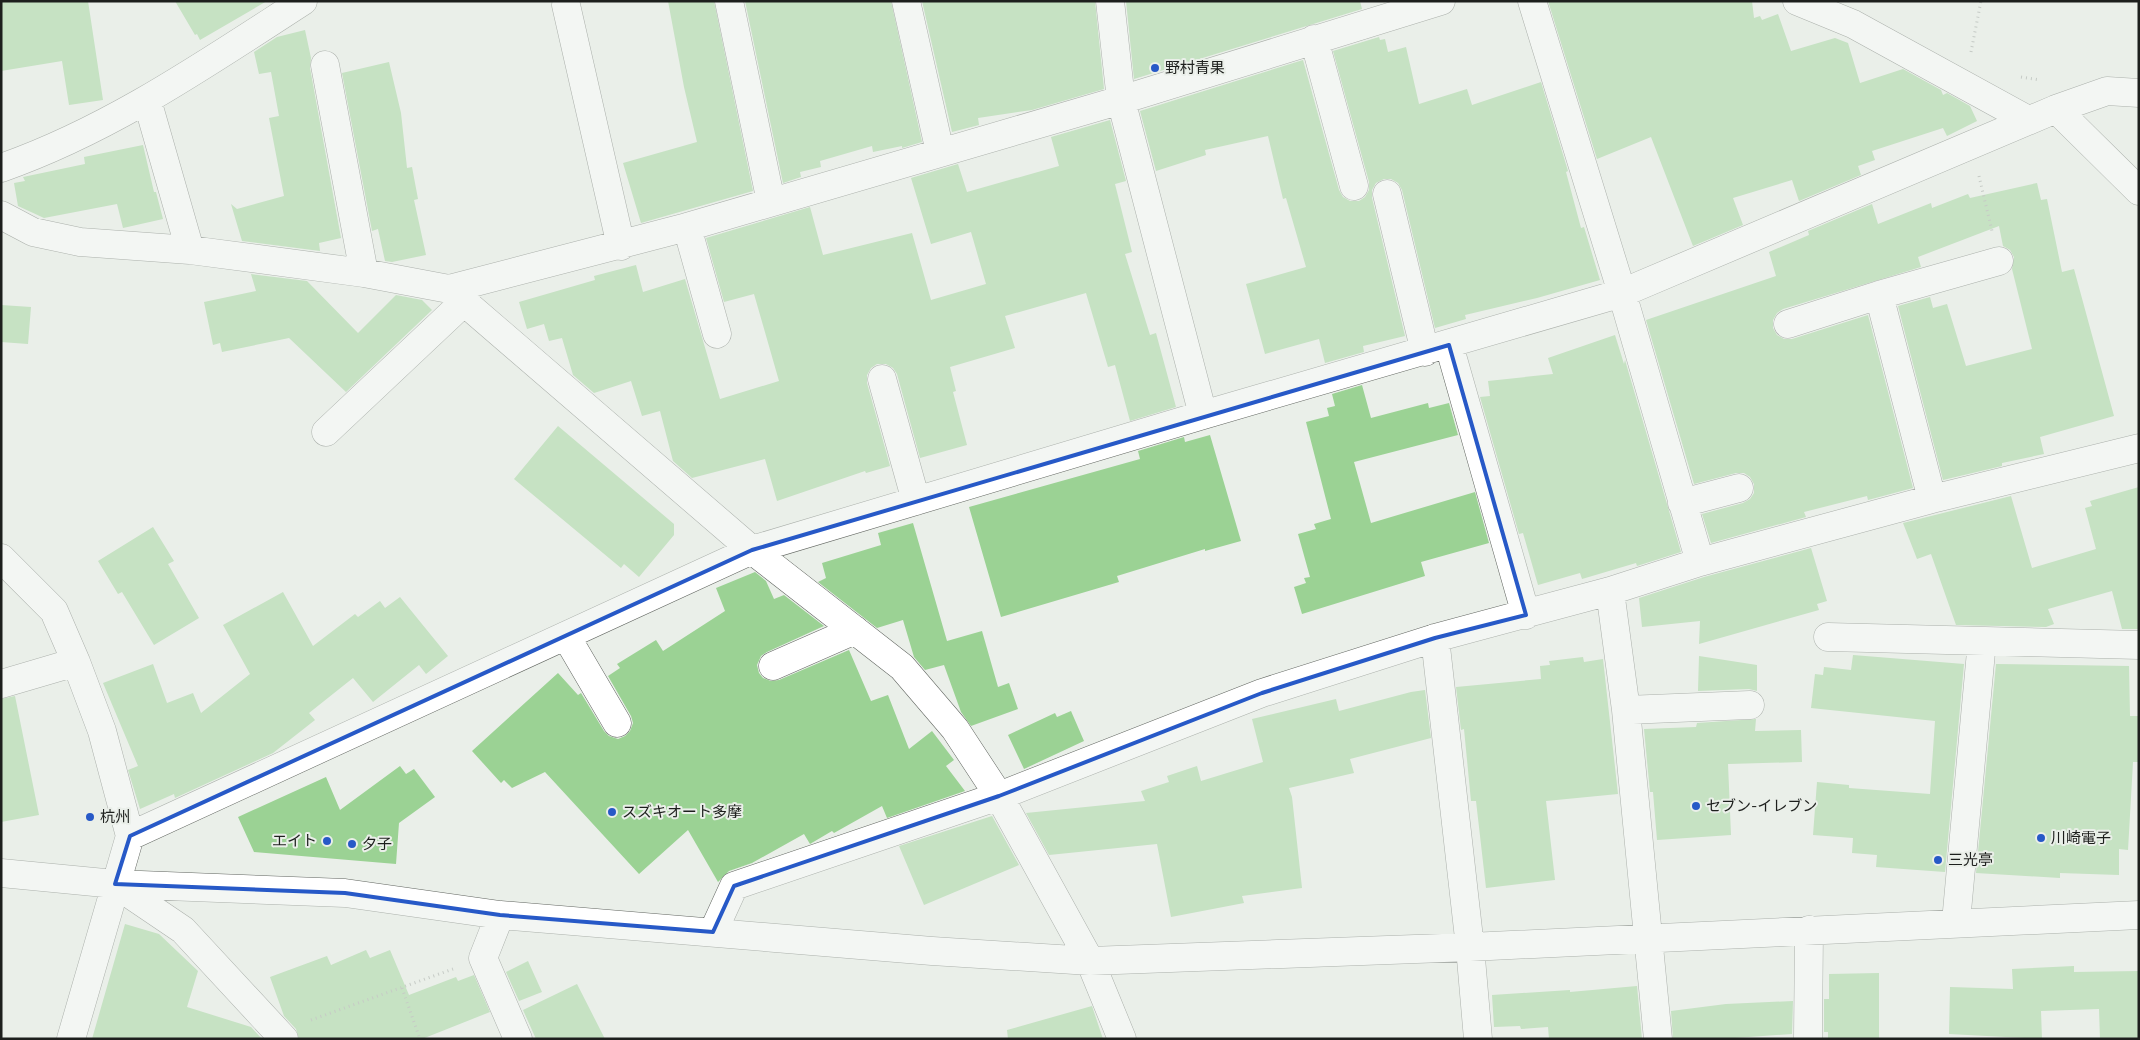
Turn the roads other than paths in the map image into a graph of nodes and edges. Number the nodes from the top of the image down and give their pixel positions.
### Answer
1 (304, 1) edge
2 (729, 1) edge
3 (906, 1) edge
4 (1110, 1) edge
5 (1440, 1) edge
6 (1532, 1) edge
7 (1797, 1) edge
8 (566, 5) dead end
9 (1314, 39) junction
10 (324, 64) dead end
11 (2139, 93) edge
12 (147, 100) junction
13 (1121, 100) junction
14 (2056, 108) junction
15 (2028, 120) junction
16 (940, 152) junction
17 (1, 168) edge
18 (1354, 186) dead end
19 (2139, 191) edge
20 (1387, 194) dead end
21 (771, 202) junction
22 (1, 215) edge
23 (687, 227) junction
24 (621, 246) junction
25 (190, 250) junction
26 (1999, 261) road end
27 (364, 272) junction
28 (1622, 294) junction
29 (1880, 295) junction
30 (456, 296) junction
31 (1788, 324) dead end
32 (717, 334) dead end
33 (1437, 348) junction
34 (882, 379) dead end
35 (1203, 415) junction
36 (326, 432) dead end
37 (2139, 448) edge
38 (1739, 488) dead end
39 (1932, 499) junction
40 (916, 502) junction
41 (1682, 503) junction
42 (752, 550) junction
43 (1, 558) edge
44 (1700, 562) junction
45 (1610, 591) junction
46 (1526, 615) junction
47 (856, 630) junction
48 (566, 636) junction
49 (1828, 637) dead end
50 (1435, 638) junction
51 (1982, 641) junction
52 (2139, 645) edge
53 (76, 662) junction
54 (773, 666) dead end
55 (1, 684) edge
56 (1750, 706) dead end
57 (1626, 710) junction
58 (617, 723) dead end
59 (999, 796) junction
60 (130, 836) junction
61 (1, 874) edge
62 (115, 884) junction
63 (500, 915) junction
64 (2139, 915) edge
65 (1956, 922) junction
66 (1809, 930) junction
67 (713, 932) junction
68 (1648, 938) junction
69 (1470, 947) junction
70 (1090, 961) junction
71 (278, 1036) edge
72 (71, 1039) edge
73 (518, 1039) edge
74 (1122, 1039) edge
75 (1478, 1039) edge
76 (1658, 1039) edge
77 (1808, 1039) edge

1 - 12 street
2 - 21 street
3 - 16 street
4 - 13 street
5 - 9 street
6 - 28 street
7 - 15 street
8 - 24 street
9 - 13 street
9 - 18 street
10 - 27 street
11 - 14 street
12 - 17 street
12 - 25 street
13 - 16 street
13 - 35 street
14 - 15 street
14 - 19 street
15 - 28 street
16 - 21 street
20 - 33 street
21 - 23 street
22 - 25 street
23 - 24 street
23 - 32 street
24 - 30 street
25 - 27 street
26 - 29 street
27 - 30 street
28 - 33 street
28 - 41 street
29 - 31 street
29 - 39 street
30 - 36 street
30 - 42 street
33 - 35 street
33 - 46 street
34 - 40 street
35 - 40 street
37 - 39 street
38 - 41 street
39 - 44 street
40 - 42 street
41 - 44 street
42 - 47 street
42 - 48 street
43 - 53 street
44 - 45 street
45 - 46 street
45 - 57 street
46 - 50 street
47 - 54 street
47 - 59 street
48 - 58 street
48 - 60 street
49 - 51 street
50 - 59 street
50 - 69 street
51 - 52 street
51 - 65 street
53 - 55 street
53 - 60 street
56 - 57 street
57 - 68 street
59 - 67 street
59 - 70 street
60 - 62 street
61 - 62 street
62 - 63 street
62 - 71 street
62 - 72 street
63 - 67 street
63 - 73 street
64 - 65 street
65 - 66 street
66 - 68 street
66 - 77 street
67 - 70 street
68 - 69 street
68 - 76 street
69 - 70 street
69 - 75 street
70 - 74 street

